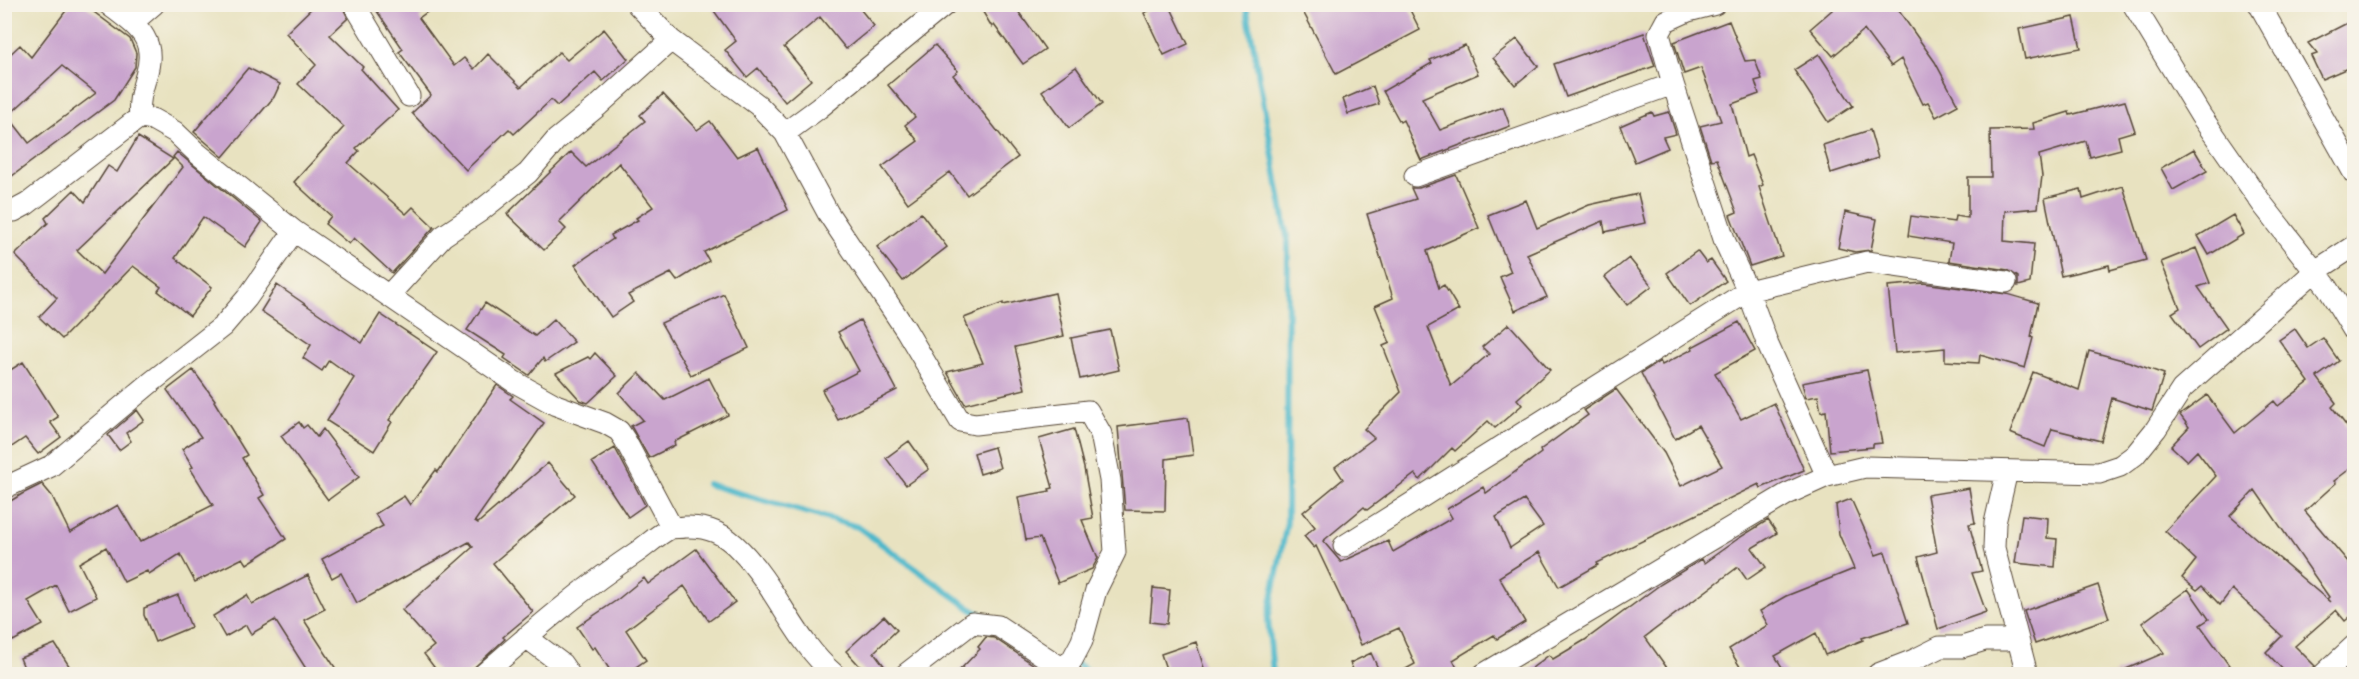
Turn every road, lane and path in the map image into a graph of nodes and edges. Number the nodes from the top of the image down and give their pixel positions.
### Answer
1 (108, 4) edge
2 (154, 4) edge
3 (354, 4) edge
4 (637, 4) edge
5 (946, 4) edge
6 (1715, 4) edge
7 (2133, 4) edge
8 (2259, 4) edge
9 (132, 23) junction
10 (671, 40) junction
11 (1673, 84) junction
12 (409, 96) dead end
13 (140, 117) junction
14 (785, 133) junction
15 (2355, 173) edge
16 (1415, 176) dead end
17 (4, 209) edge
18 (294, 231) junction
19 (2355, 246) edge
20 (2313, 272) junction
21 (2006, 282) dead end
22 (1748, 291) junction
23 (389, 295) junction
24 (2355, 331) edge
25 (2007, 471) junction
26 (1827, 476) junction
27 (4, 488) edge
28 (672, 528) junction
29 (1344, 546) dead end
30 (2016, 634) junction
31 (526, 637) junction
32 (2355, 646) edge
33 (1067, 671) edge
34 (484, 675) edge
35 (569, 675) edge
36 (834, 675) edge
37 (906, 675) edge
38 (1484, 675) edge
39 (1878, 675) edge
40 (2027, 675) edge
41 (2324, 675) edge

1 - 9 street
2 - 9 street
3 - 12 street
4 - 10 street
5 - 14 street
6 - 11 street
7 - 20 street
8 - 15 street
9 - 13 street
10 - 14 street
10 - 23 street
11 - 16 street
11 - 22 street
13 - 17 street
13 - 18 street
14 - 33 street
18 - 23 street
18 - 27 street
19 - 20 street
20 - 24 street
20 - 25 street
21 - 22 street
22 - 26 street
22 - 29 street
23 - 28 street
25 - 26 street
25 - 30 street
26 - 38 street
28 - 31 street
28 - 36 street
30 - 39 street
30 - 40 street
31 - 34 street
31 - 35 street
32 - 41 street
33 - 37 street

